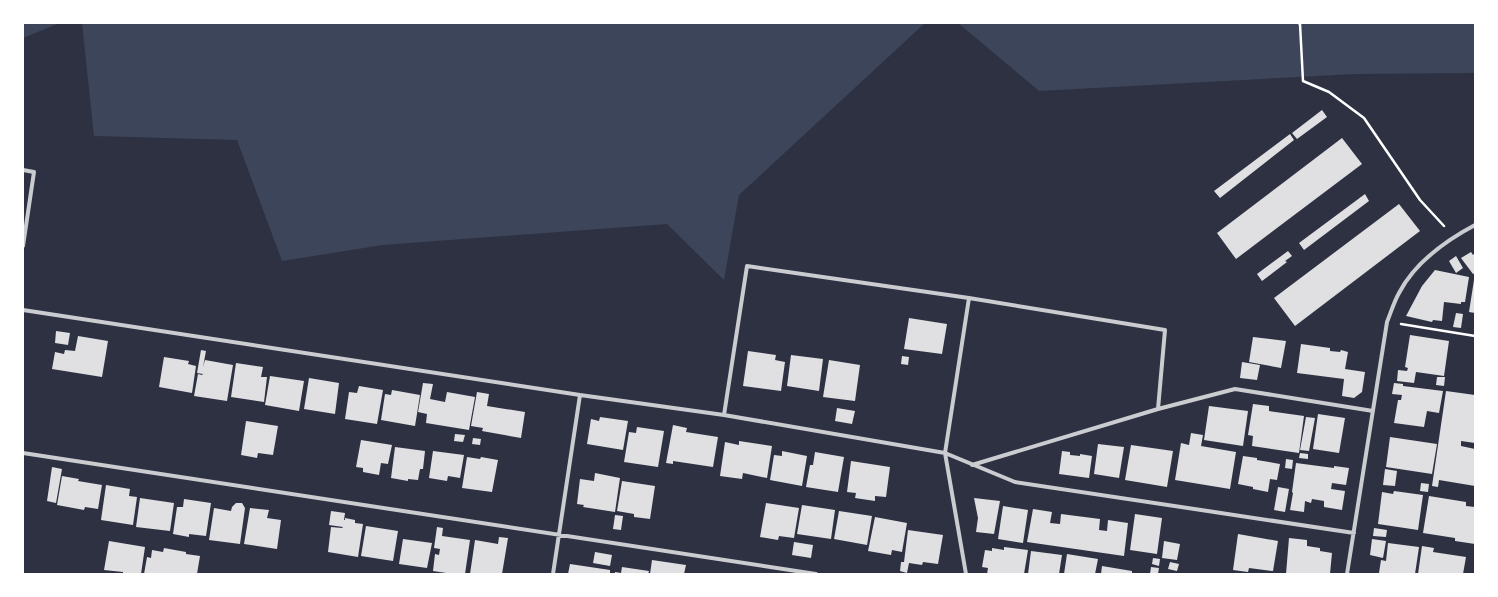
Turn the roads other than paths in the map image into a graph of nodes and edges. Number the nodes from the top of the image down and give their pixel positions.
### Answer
1 (23, 170) edge
2 (1475, 225) edge
3 (23, 246) edge
4 (969, 298) junction
5 (23, 310) edge
6 (580, 396) junction
7 (1158, 409) junction
8 (1373, 411) junction
9 (724, 415) junction
10 (23, 453) edge
11 (945, 453) junction
12 (972, 465) junction
13 (1354, 533) junction
14 (559, 534) junction
15 (553, 574) edge
16 (816, 574) edge
17 (966, 574) edge
18 (1347, 574) edge

1 - 3 street
2 - 8 street
4 - 7 street
4 - 9 street
4 - 11 street
5 - 6 street
6 - 9 street
6 - 14 street
7 - 8 street
7 - 12 street
8 - 13 street
9 - 11 street
10 - 14 street
11 - 12 street
11 - 17 street
12 - 13 street
13 - 18 street
14 - 15 street
14 - 16 street

